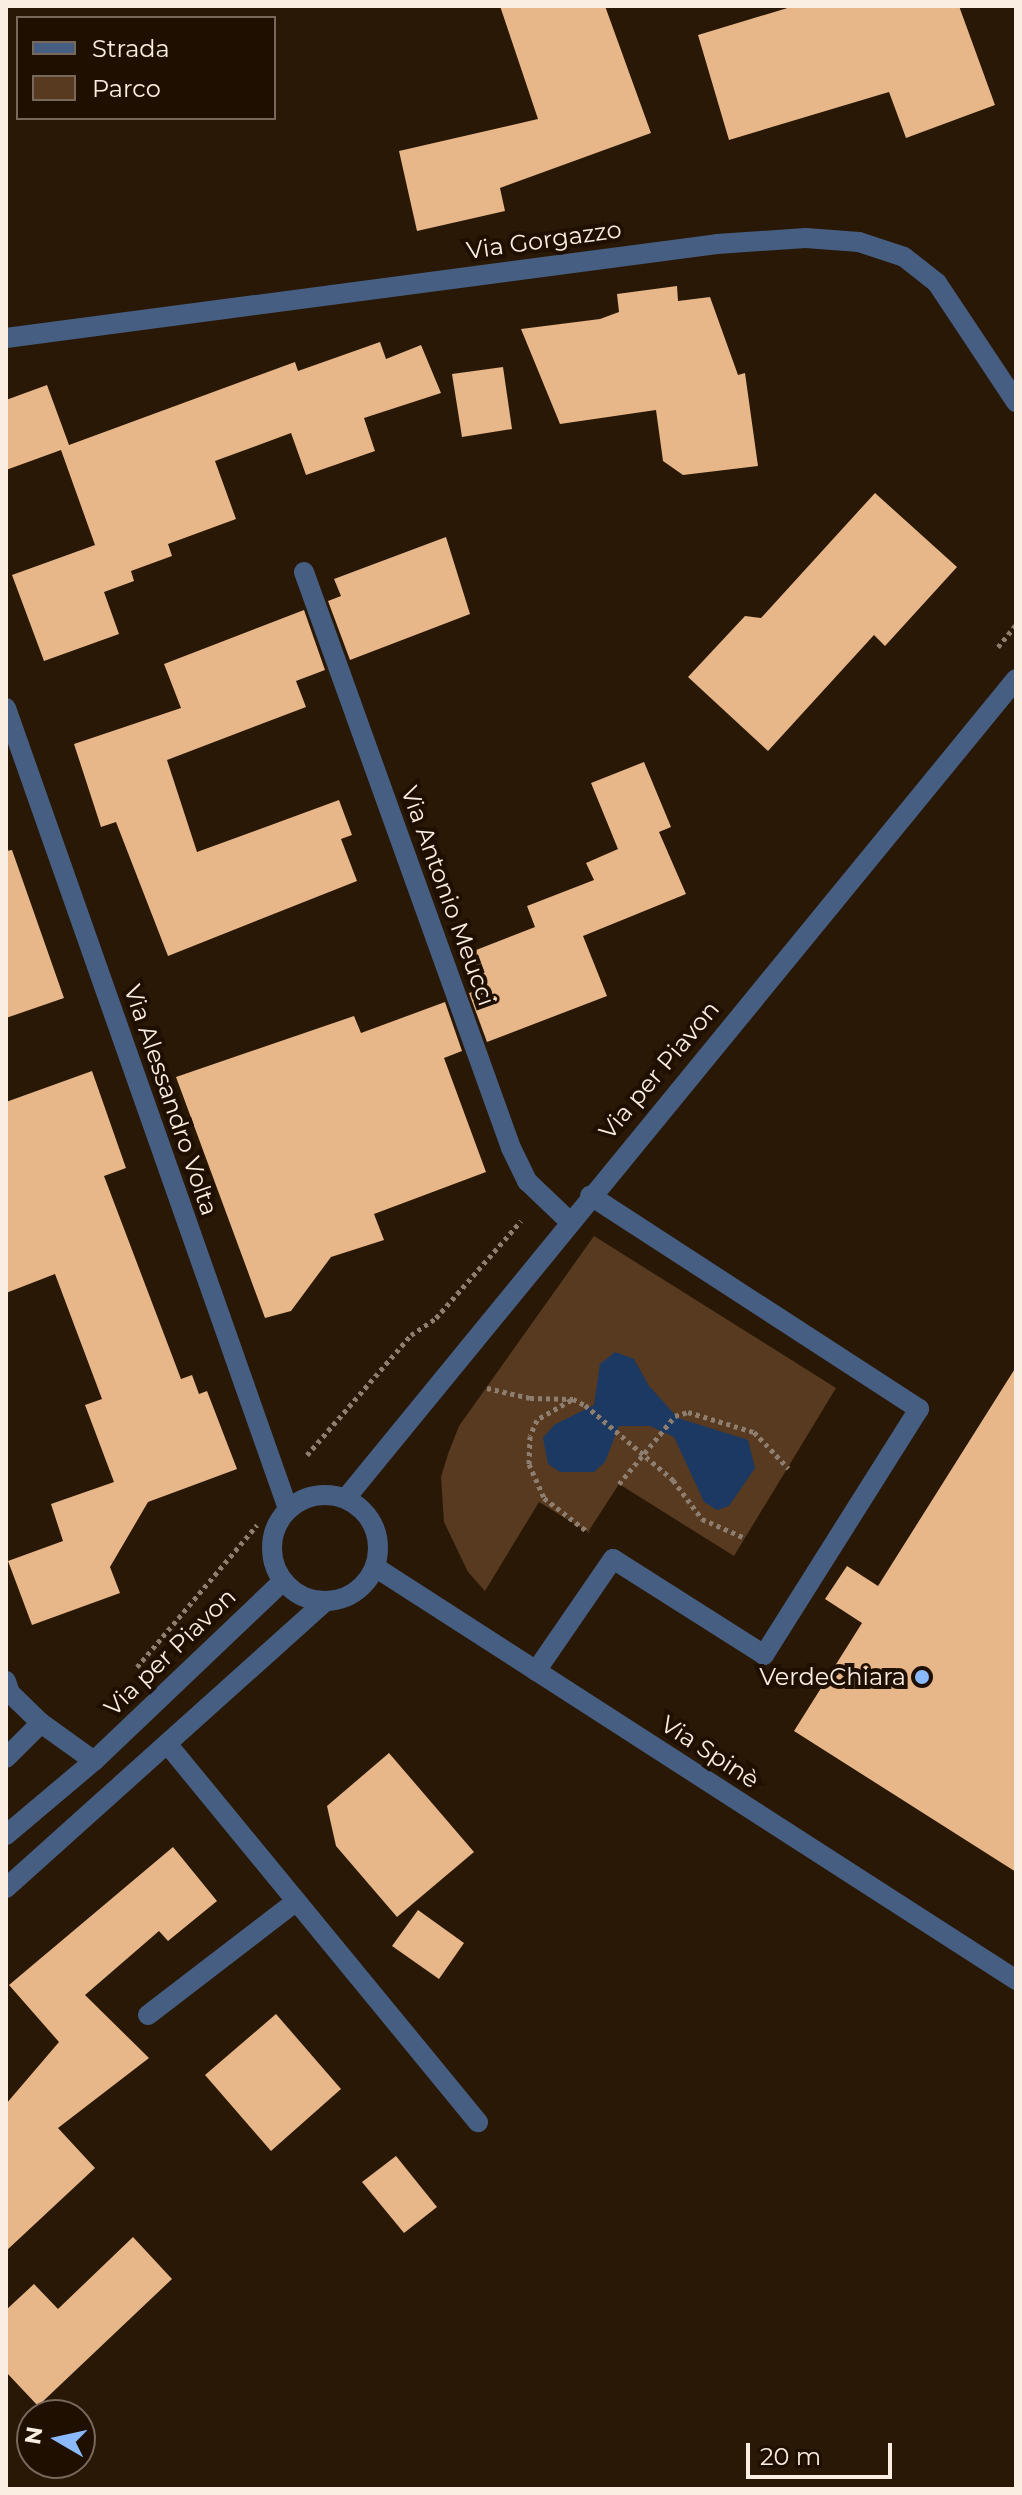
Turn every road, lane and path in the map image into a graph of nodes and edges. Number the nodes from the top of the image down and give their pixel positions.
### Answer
1 (6, 338) edge
2 (1016, 402) edge
3 (304, 572) dead end
4 (1016, 679) edge
5 (6, 708) edge
6 (590, 1195) junction
7 (521, 1221) dead end
8 (569, 1221) junction
9 (487, 1388) dead end
10 (573, 1399) junction
11 (305, 1458) dead end
12 (642, 1458) junction
13 (788, 1468) dead end
14 (619, 1484) dead end
15 (346, 1498) junction
16 (288, 1509) junction
17 (259, 1521) dead end
18 (588, 1532) dead end
19 (745, 1538) dead end
20 (375, 1567) junction
21 (283, 1581) junction
22 (325, 1602) junction
23 (132, 1671) dead end
24 (536, 1671) junction
25 (6, 1681) edge
26 (41, 1723) junction
27 (169, 1746) junction
28 (6, 1758) edge
29 (94, 1761) junction
30 (6, 1835) edge
31 (6, 1888) edge
32 (295, 1902) junction
33 (1016, 1980) edge
34 (148, 2015) dead end
35 (478, 2122) dead end

1 - 2 street, Via Gorgazzo
3 - 8 street, Via Antonio Meucci
4 - 6 street, Via per Piavon
5 - 16 street, Via Alessandro Volta
6 - 8 street, Via per Piavon
6 - 24 street
7 - 11 path
8 - 15 street, Via per Piavon
9 - 10 path
10 - 12 path
10 - 18 path
12 - 13 path
12 - 14 path
12 - 19 path
15 - 16 street
15 - 20 street
16 - 21 street
17 - 23 path
20 - 22 street
20 - 24 street, Via Spinè
21 - 22 street
21 - 29 street, Via per Piavon
22 - 27 street
24 - 33 street, Via Spinè
25 - 26 street
26 - 28 street
26 - 29 street
27 - 31 street
27 - 32 street
29 - 30 street, Via per Piavon
32 - 34 street
32 - 35 street

